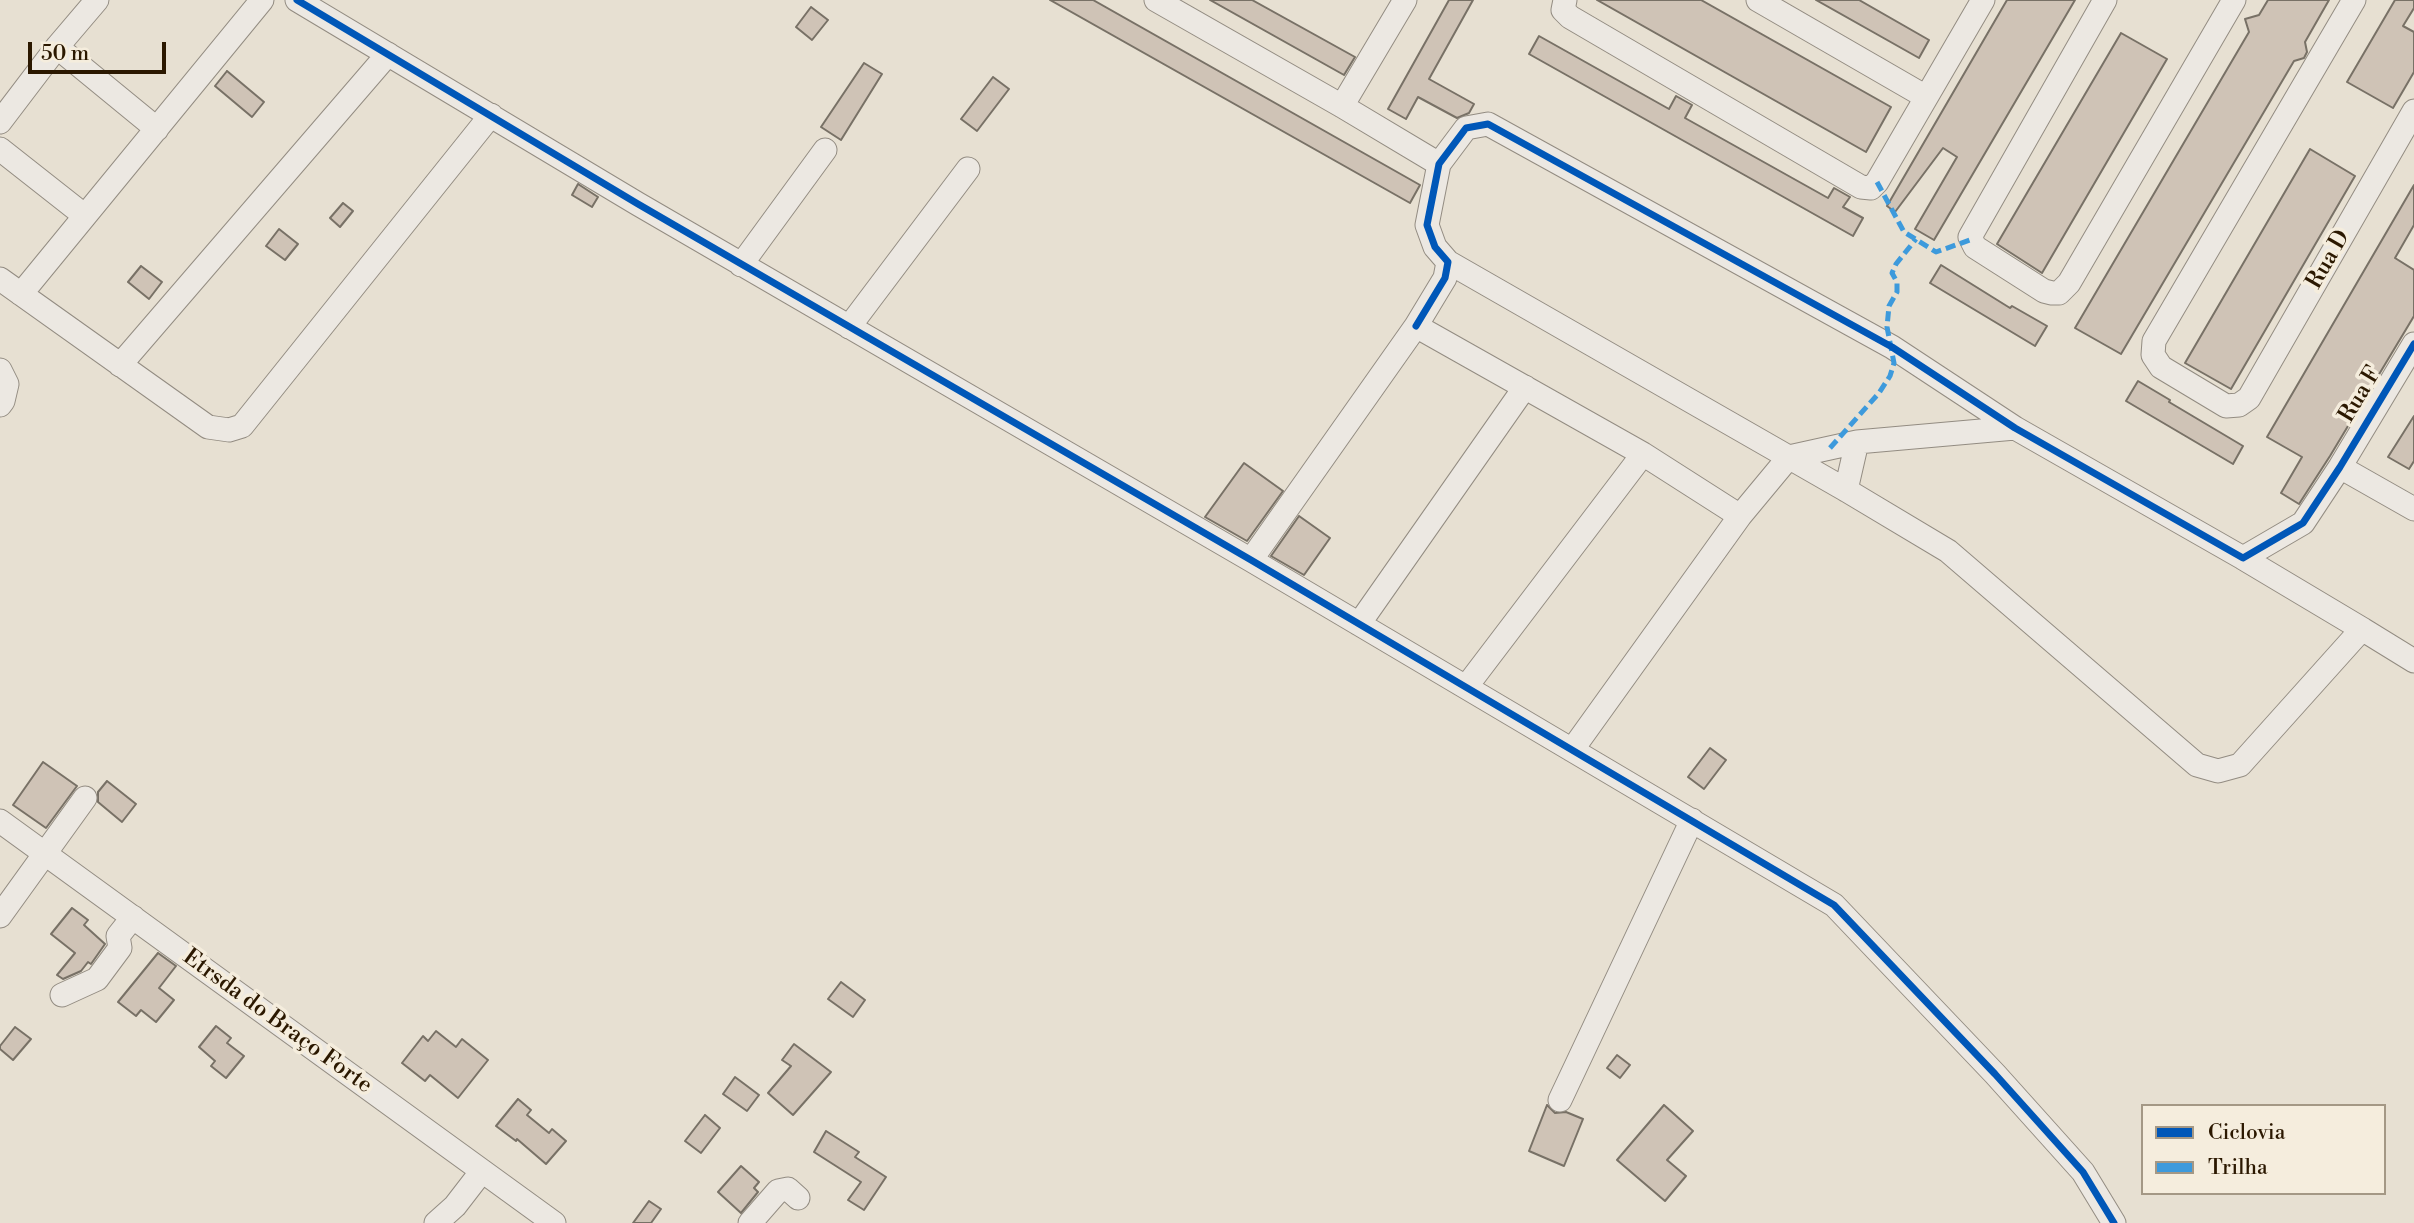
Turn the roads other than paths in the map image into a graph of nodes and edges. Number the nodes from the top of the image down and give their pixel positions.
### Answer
1 (97, 0) edge
2 (262, 0) edge
3 (297, 0) edge
4 (1156, 0) edge
5 (1405, 0) edge
6 (1565, 0) edge
7 (1758, 0) edge
8 (1983, 0) edge
9 (2105, 0) edge
10 (2234, 0) edge
11 (2354, 0) edge
12 (57, 47) junction
13 (388, 54) junction
14 (1926, 97) junction
15 (1342, 106) junction
16 (2414, 111) edge
17 (491, 115) junction
18 (0, 122) edge
19 (157, 129) junction
20 (0, 149) edge
21 (825, 150) dead end
22 (1439, 164) junction
23 (968, 169) dead end
24 (85, 216) junction
25 (1448, 262) junction
26 (741, 265) junction
27 (0, 279) edge
28 (21, 294) junction
29 (1416, 326) junction
30 (849, 327) junction
31 (2414, 344) edge
32 (120, 365) junction
33 (0, 370) edge
34 (1525, 387) junction
35 (0, 405) edge
36 (2015, 428) junction
37 (1857, 442) junction
38 (1643, 454) junction
39 (1789, 457) junction
40 (2340, 467) junction
41 (1846, 490) junction
42 (2414, 509) edge
43 (1740, 516) junction
44 (2243, 558) junction
45 (1251, 560) junction
46 (1359, 624) junction
47 (2361, 629) junction
48 (2414, 661) edge
49 (1466, 687) junction
50 (1572, 750) junction
51 (85, 798) dead end
52 (1692, 820) junction
53 (0, 821) edge
54 (45, 854) junction
55 (0, 916) edge
56 (133, 917) junction
57 (62, 995) dead end
58 (1560, 1100) dead end
59 (482, 1171) junction
60 (798, 1198) dead end
61 (436, 1223) edge
62 (554, 1223) edge
63 (750, 1223) edge
64 (2114, 1223) edge

1 - 12 street
2 - 19 street
3 - 13 street
4 - 15 street
5 - 15 street
6 - 14 street
7 - 14 street
8 - 14 street
9 - 10 street
11 - 16 street, Rua D
12 - 18 street
12 - 19 street
13 - 17 street
13 - 32 street
15 - 22 street
17 - 26 street
17 - 32 street
19 - 24 street
20 - 24 street
21 - 26 street
22 - 25 street
22 - 36 street
23 - 30 street
24 - 28 street
25 - 29 street
25 - 39 street
26 - 30 street
27 - 28 street
28 - 32 street
29 - 34 street
29 - 45 street
30 - 45 street
31 - 40 street, Rua F
33 - 35 street
34 - 38 street
34 - 46 street
36 - 37 street
36 - 44 street
37 - 39 street
37 - 41 street
38 - 43 street
38 - 49 street
39 - 41 street
39 - 43 street
40 - 42 street
40 - 44 street, Rua F
41 - 47 street
43 - 50 street
44 - 47 street
45 - 46 street
46 - 49 street
47 - 48 street
49 - 50 street
50 - 52 street
51 - 54 street
52 - 58 street
52 - 64 street
53 - 54 street, Etrsda do Braço Forte
54 - 55 street
54 - 56 street, Etrsda do Braço Forte
56 - 57 street
56 - 59 street, Etrsda do Braço Forte
59 - 61 street
59 - 62 street, Etrsda do Braço Forte
60 - 63 street

